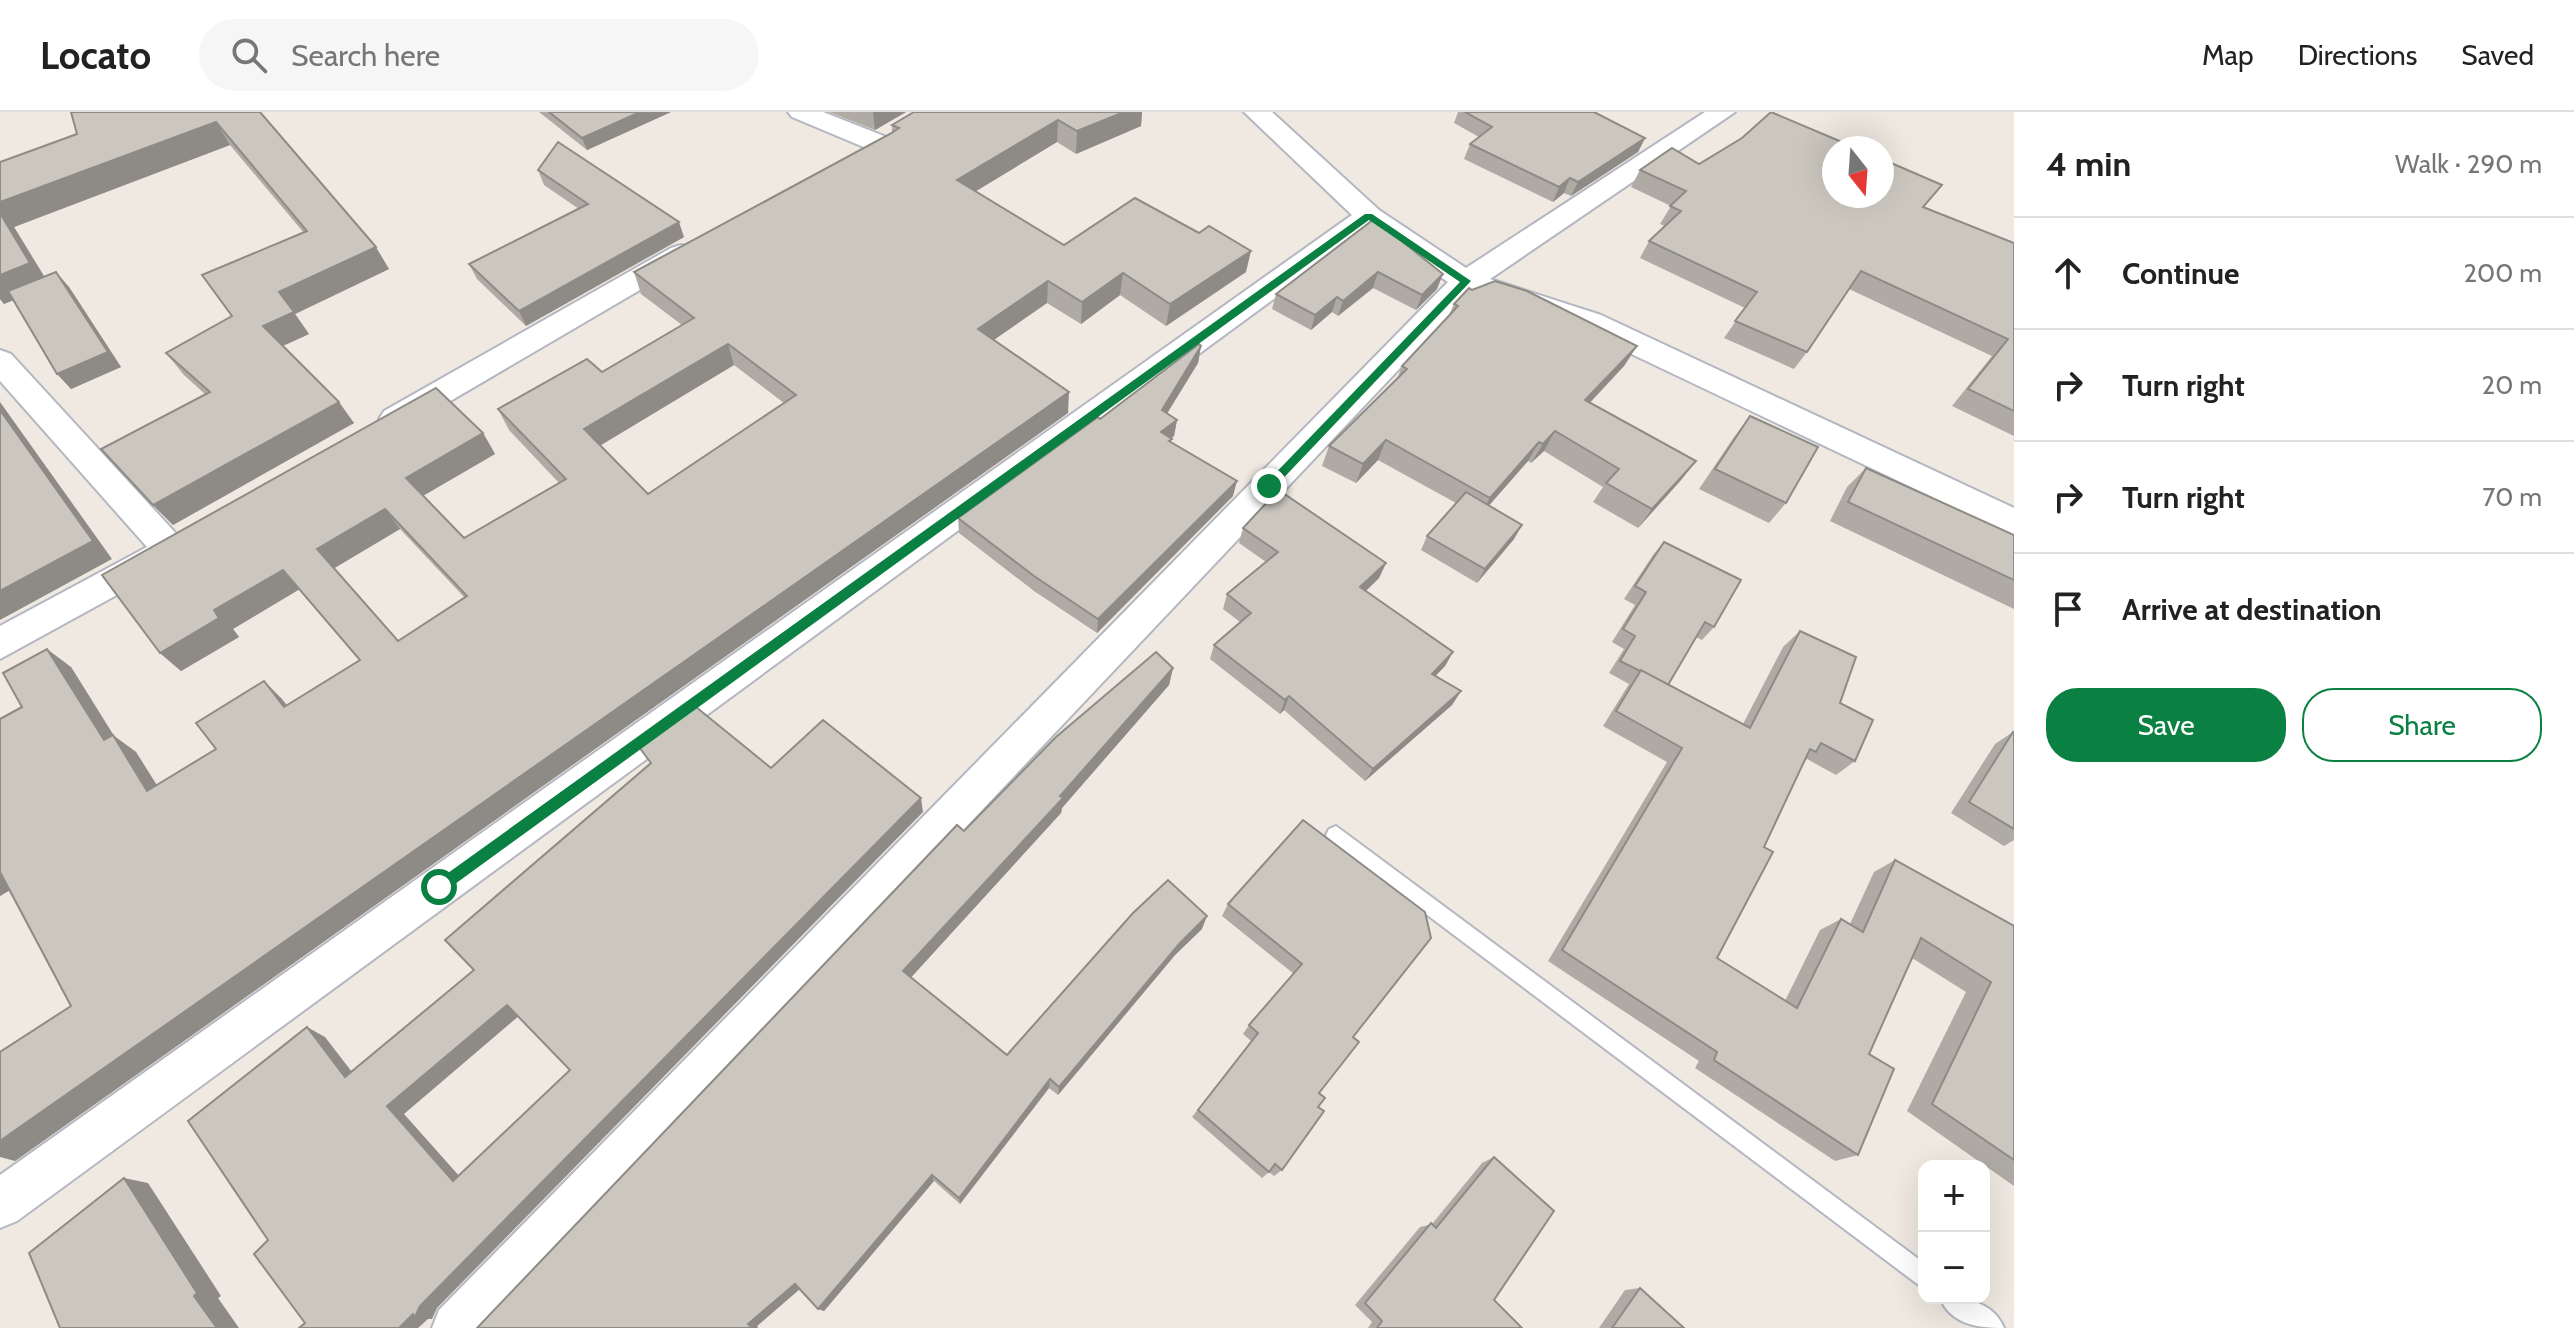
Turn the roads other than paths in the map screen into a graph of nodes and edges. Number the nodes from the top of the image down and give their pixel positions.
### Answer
1 (801, 112) edge
2 (1257, 112) edge
3 (1722, 112) edge
4 (903, 127) edge
5 (875, 142) junction
6 (848, 157) edge
7 (1369, 216) junction
8 (701, 243) edge
9 (1466, 281) junction
10 (0, 361) edge
11 (376, 430) edge
12 (2014, 523) edge
13 (0, 644) edge
14 (1336, 835) dead end
15 (0, 1204) edge
16 (1918, 1272) edge
17 (1960, 1304) edge
18 (457, 1328) edge
19 (1992, 1328) edge

1 - 5 street
2 - 7 street
3 - 9 street
4 - 5 street
5 - 6 street
7 - 9 street
7 - 15 street
8 - 11 street
9 - 12 street
9 - 18 street
10 - 13 street
14 - 16 lane
17 - 19 lane

